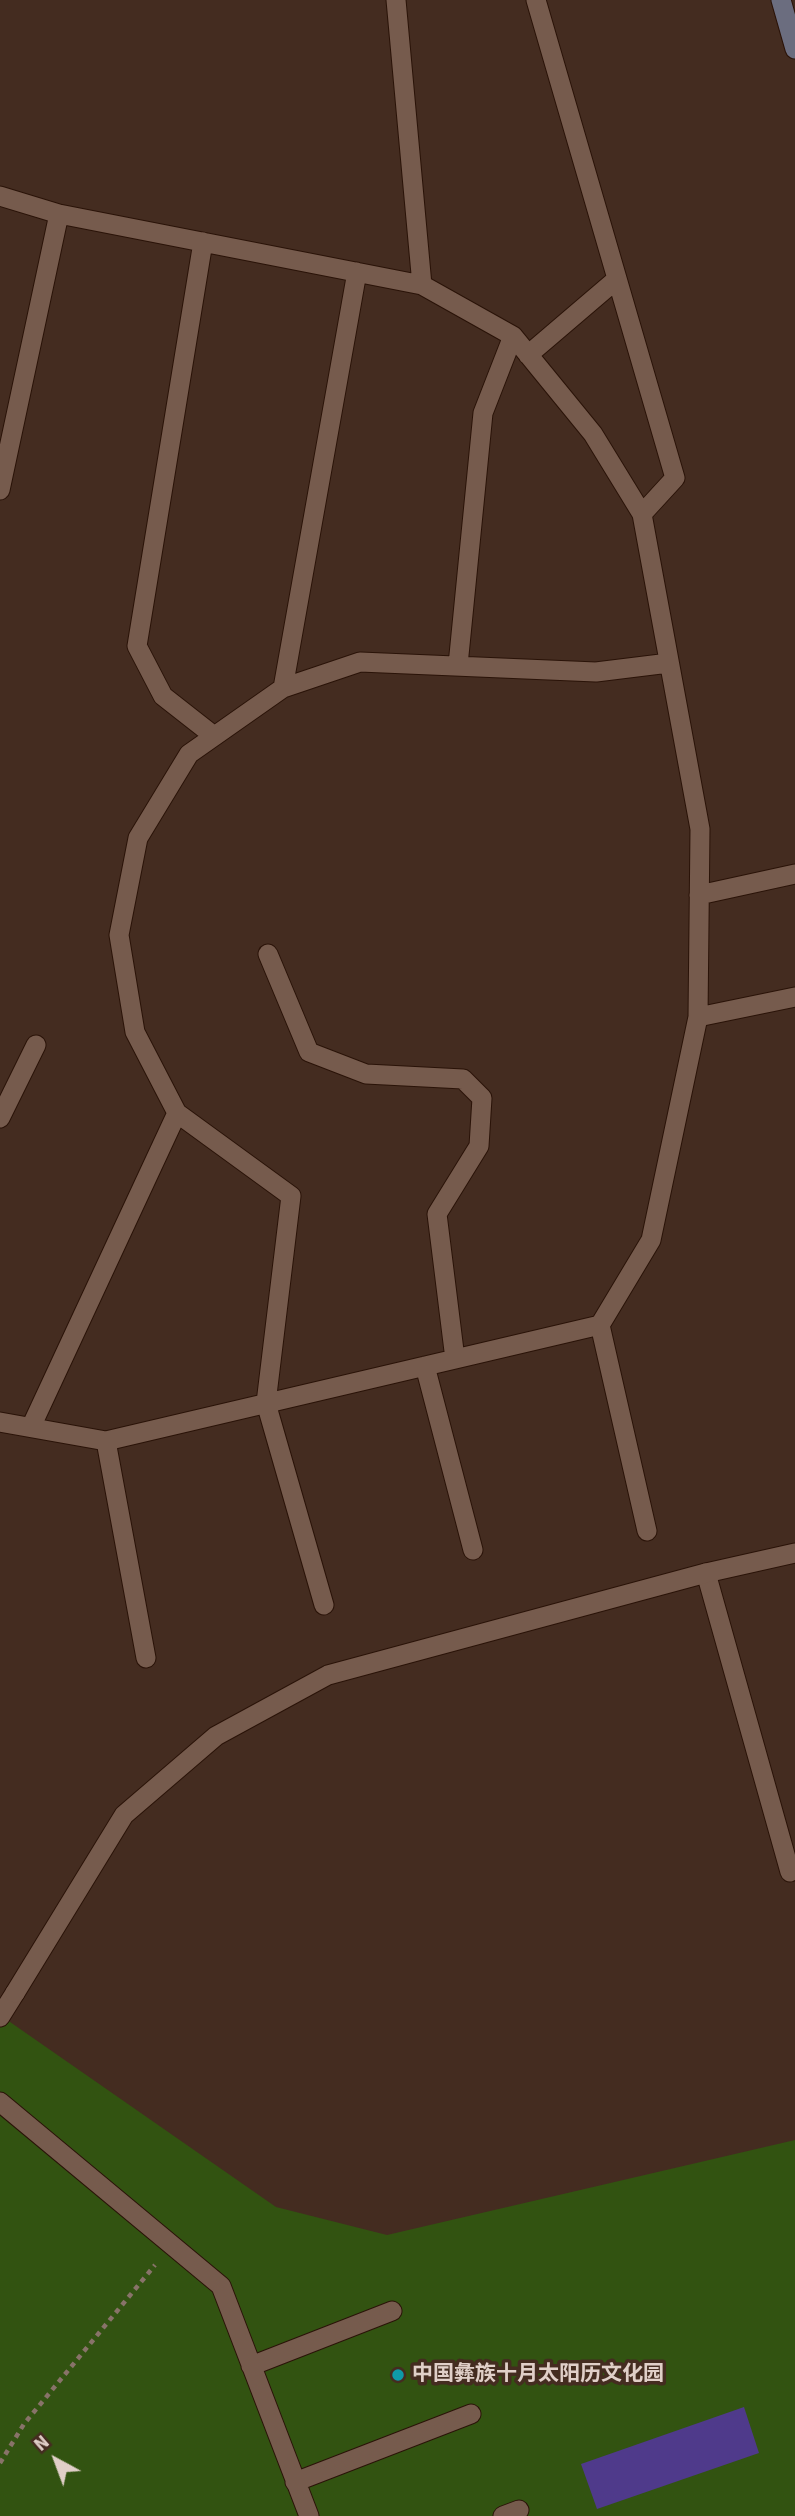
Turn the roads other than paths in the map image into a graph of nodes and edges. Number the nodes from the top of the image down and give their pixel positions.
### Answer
1 (396, 0) edge
2 (536, 0) edge
3 (781, 0) edge
4 (795, 50) edge
5 (0, 196) edge
6 (59, 214) junction
7 (203, 242) junction
8 (357, 272) junction
9 (617, 279) junction
10 (422, 285) junction
11 (513, 336) junction
12 (528, 355) junction
13 (0, 490) edge
14 (642, 514) junction
15 (669, 663) junction
16 (458, 665) junction
17 (283, 688) junction
18 (214, 736) junction
19 (795, 874) edge
20 (699, 895) junction
21 (268, 954) dead end
22 (795, 997) edge
23 (698, 1017) junction
24 (36, 1045) dead end
25 (177, 1113) junction
26 (0, 1118) edge
27 (600, 1325) junction
28 (455, 1359) junction
29 (425, 1366) junction
30 (266, 1403) junction
31 (0, 1422) edge
32 (31, 1427) junction
33 (106, 1441) junction
34 (648, 1531) dead end
35 (473, 1550) dead end
36 (795, 1553) edge
37 (706, 1573) junction
38 (324, 1605) dead end
39 (146, 1658) dead end
40 (790, 1872) dead end
41 (0, 2017) edge
42 (0, 2102) edge
43 (392, 2311) dead end
44 (251, 2366) junction
45 (471, 2414) dead end
46 (296, 2482) junction
47 (309, 2516) edge

1 - 10 street
2 - 9 street
3 - 4 main road
5 - 6 street
6 - 7 street
6 - 13 street
7 - 8 street
7 - 18 street
8 - 10 street
8 - 17 street
9 - 12 street
9 - 14 street
10 - 11 street
11 - 12 street
11 - 16 street
12 - 14 street
14 - 15 street
15 - 16 street
15 - 20 street
16 - 17 street
17 - 18 street
18 - 25 street
19 - 20 street
20 - 23 street
21 - 28 street
22 - 23 street
23 - 27 street
24 - 26 street
25 - 30 street
25 - 32 street
27 - 28 street
27 - 34 street
28 - 29 street
29 - 30 street
29 - 35 street
30 - 33 street
30 - 38 street
31 - 32 street
32 - 33 street
33 - 39 street
36 - 37 street
37 - 40 street
37 - 41 street
42 - 44 street
43 - 44 street
44 - 46 street
45 - 46 street
46 - 47 street

